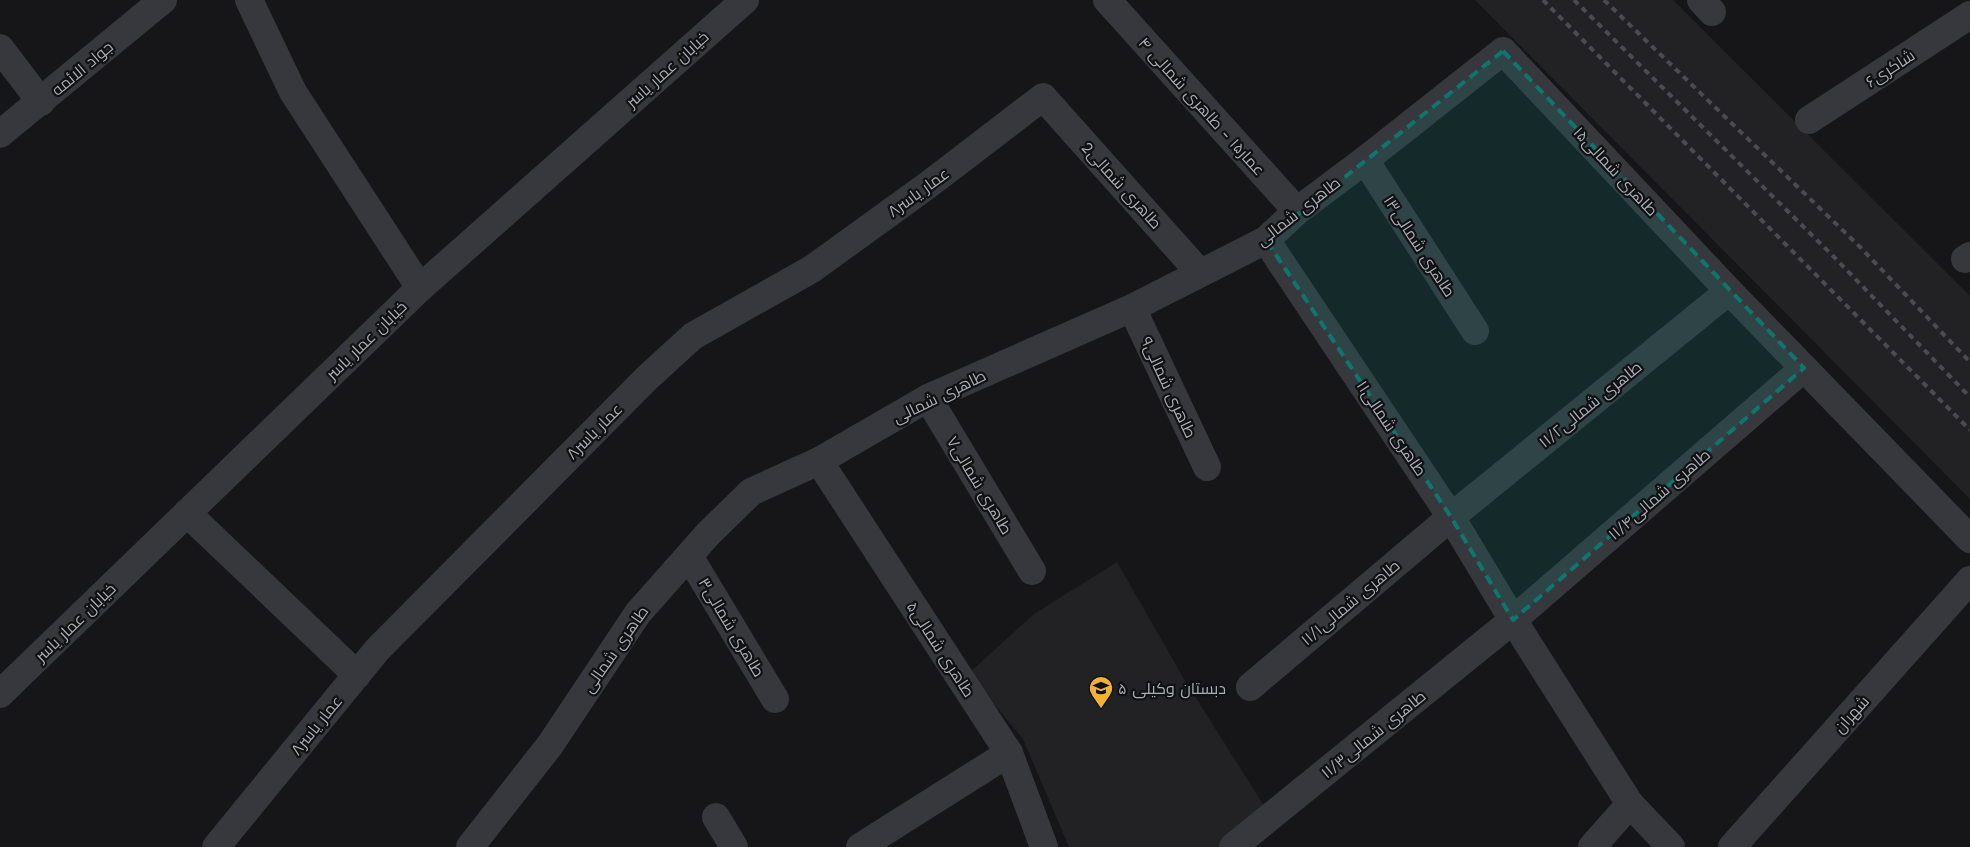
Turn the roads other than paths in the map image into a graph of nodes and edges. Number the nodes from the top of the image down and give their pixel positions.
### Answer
1 (163, 0) edge
2 (249, 0) edge
3 (745, 0) edge
4 (1107, 0) edge
5 (1970, 15) edge
6 (0, 48) edge
7 (1503, 51) joint
8 (1043, 97) joint
9 (41, 102) junction
10 (1809, 120) dead end
11 (0, 134) edge
12 (1365, 160) junction
13 (1297, 211) junction
14 (1266, 240) junction
15 (1200, 273) junction
16 (420, 288) junction
17 (1729, 291) junction
18 (1132, 308) junction
19 (1476, 332) dead end
20 (1804, 368) junction
21 (928, 398) junction
22 (819, 461) junction
23 (1207, 467) dead end
24 (187, 513) junction
25 (1451, 517) junction
26 (1970, 540) edge
27 (689, 556) junction
28 (1032, 571) dead end
29 (1970, 580) edge
30 (1513, 620) junction
31 (357, 675) junction
32 (1250, 687) dead end
33 (0, 694) edge
34 (775, 699) dead end
35 (1008, 753) junction
36 (1630, 804) junction
37 (716, 817) dead end
38 (216, 847) edge
39 (470, 847) edge
40 (734, 847) edge
41 (860, 847) edge
42 (1044, 847) edge
43 (1233, 847) edge
44 (1592, 847) edge
45 (1671, 847) edge
46 (1732, 847) edge

1 - 9 street, جواد الائمه
2 - 16 street
3 - 16 street, خیابان عمار یاسر
4 - 13 street, عمار۱۵ - طاهری شمالی ۴
5 - 10 street, شاکری۶
6 - 9 street
7 - 12 street, طاهری شمالی
7 - 17 street, طاهری شمالی۱۵
8 - 15 street, طاهری شمالی2
8 - 31 street, عمار یاسر۸
9 - 11 street, جواد الائمه
12 - 13 street, طاهری شمالی
12 - 19 street, طاهری شمالی۱۳
13 - 14 street, طاهری شمالی
14 - 15 street, طاهری شمالی
14 - 25 street, طاهری شمالی۱۱
15 - 18 street, طاهری شمالی
16 - 24 street, خیابان عمار یاسر
17 - 20 street, طاهری شمالی۱۵
17 - 25 street, طاهری شمالی۱۱/۲
18 - 21 street, طاهری شمالی
18 - 23 street, طاهری شمالی۹
20 - 26 street, طاهری شمالی۱۵
20 - 30 street, طاهری شمالی۱۱/۴
21 - 22 street, طاهری شمالی
21 - 28 street, طاهری شمالی۷
22 - 27 street, طاهری شمالی
22 - 35 street, طاهری شمالی۵
24 - 31 street
24 - 33 street, خیابان عمار یاسر
25 - 30 street, طاهری شمالی۱۱
25 - 32 street, طاهری شمالی۱۱/۱
27 - 34 street, طاهری شمالی۳
27 - 39 street, طاهری شمالی
29 - 46 street, شهران
30 - 36 street, طاهری شمالی۱۱
30 - 43 street, طاهری شمالی۱۱/۳
31 - 38 street, عمار یاسر۸
35 - 41 street
35 - 42 street, طاهری شمالی۵
36 - 44 street
36 - 45 street, طاهری شمالی۱۱
37 - 40 street

